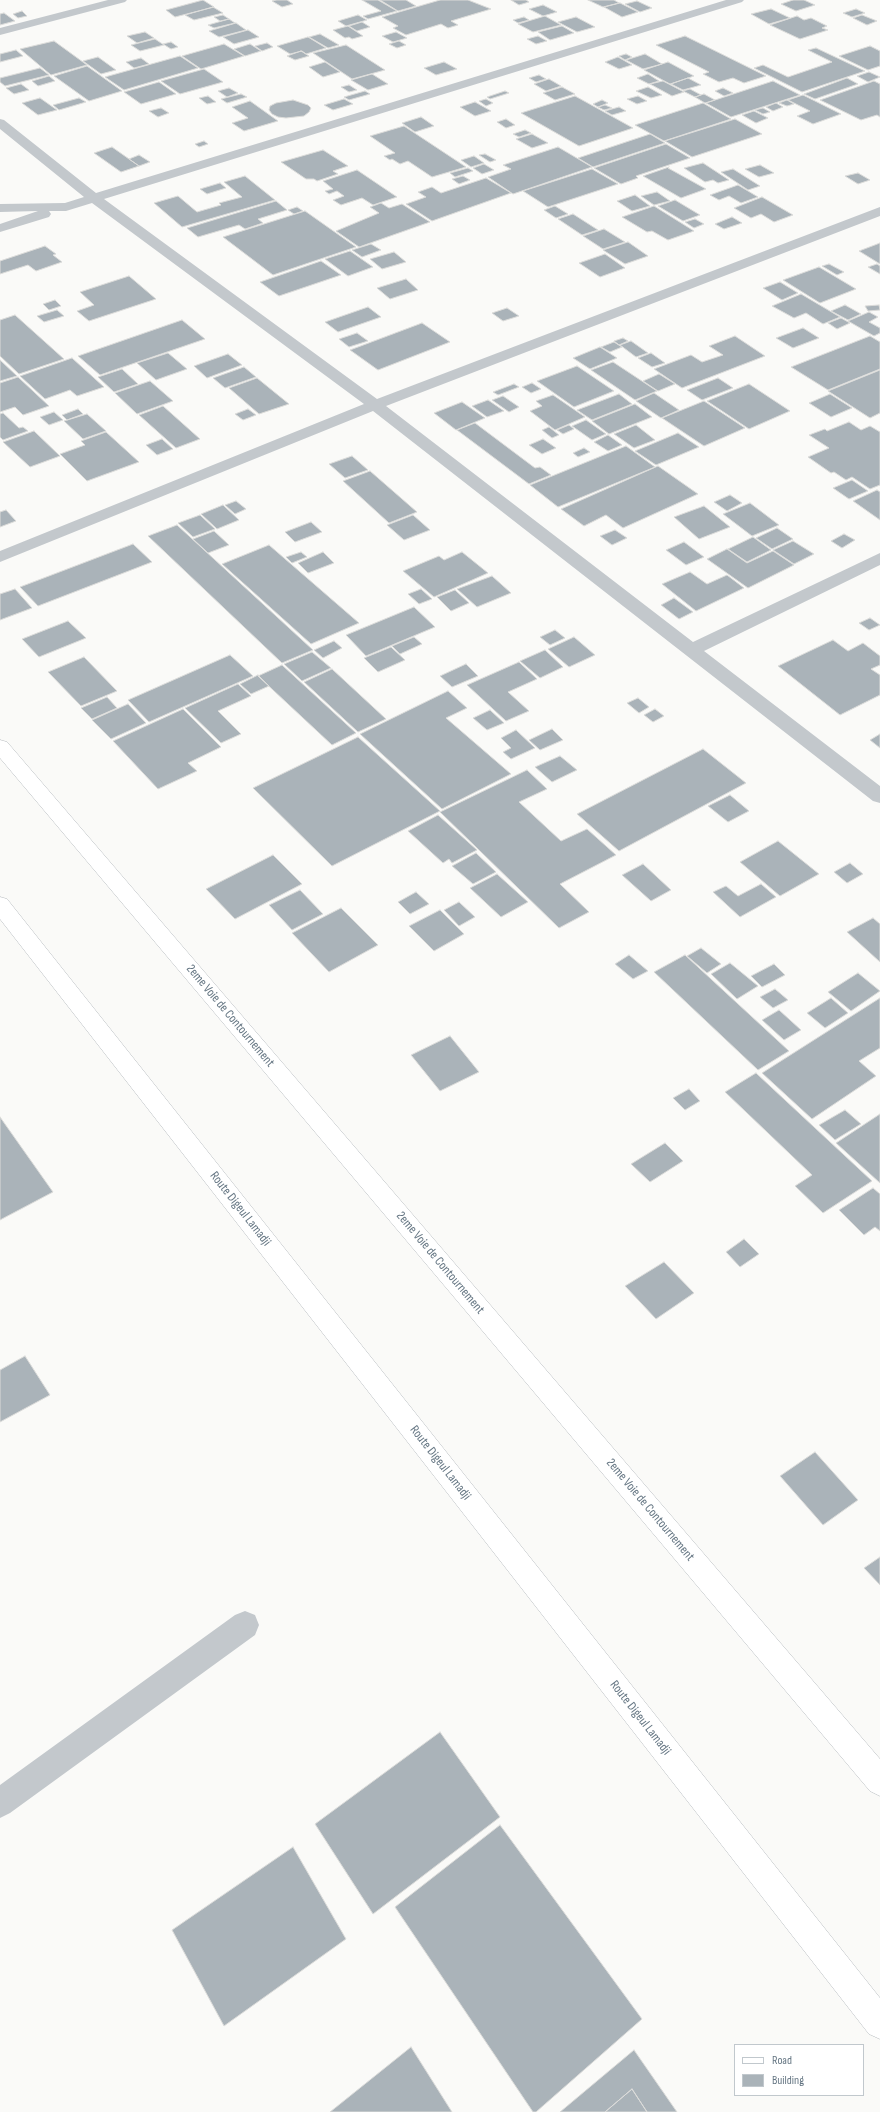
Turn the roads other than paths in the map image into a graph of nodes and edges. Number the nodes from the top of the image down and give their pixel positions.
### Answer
1 (121, 0) edge
2 (738, 0) edge
3 (0, 32) edge
4 (0, 123) edge
5 (95, 199) junction
6 (66, 207) junction
7 (0, 208) edge
8 (880, 211) edge
9 (0, 228) edge
10 (375, 405) junction
11 (0, 557) edge
12 (880, 558) edge
13 (691, 650) junction
14 (0, 746) edge
15 (880, 796) edge
16 (0, 904) edge
17 (245, 1625) dead end
18 (880, 1781) edge
19 (0, 1803) edge
20 (880, 2023) edge

1 - 3 street
2 - 5 street
4 - 5 street
5 - 6 street
5 - 10 street
6 - 7 street
6 - 9 street
8 - 10 street
10 - 11 street
10 - 13 street
12 - 13 street
13 - 15 street
14 - 18 main road, 2eme Voie de Contournement
16 - 20 main road, Route Digeul Lamadji
17 - 19 street

